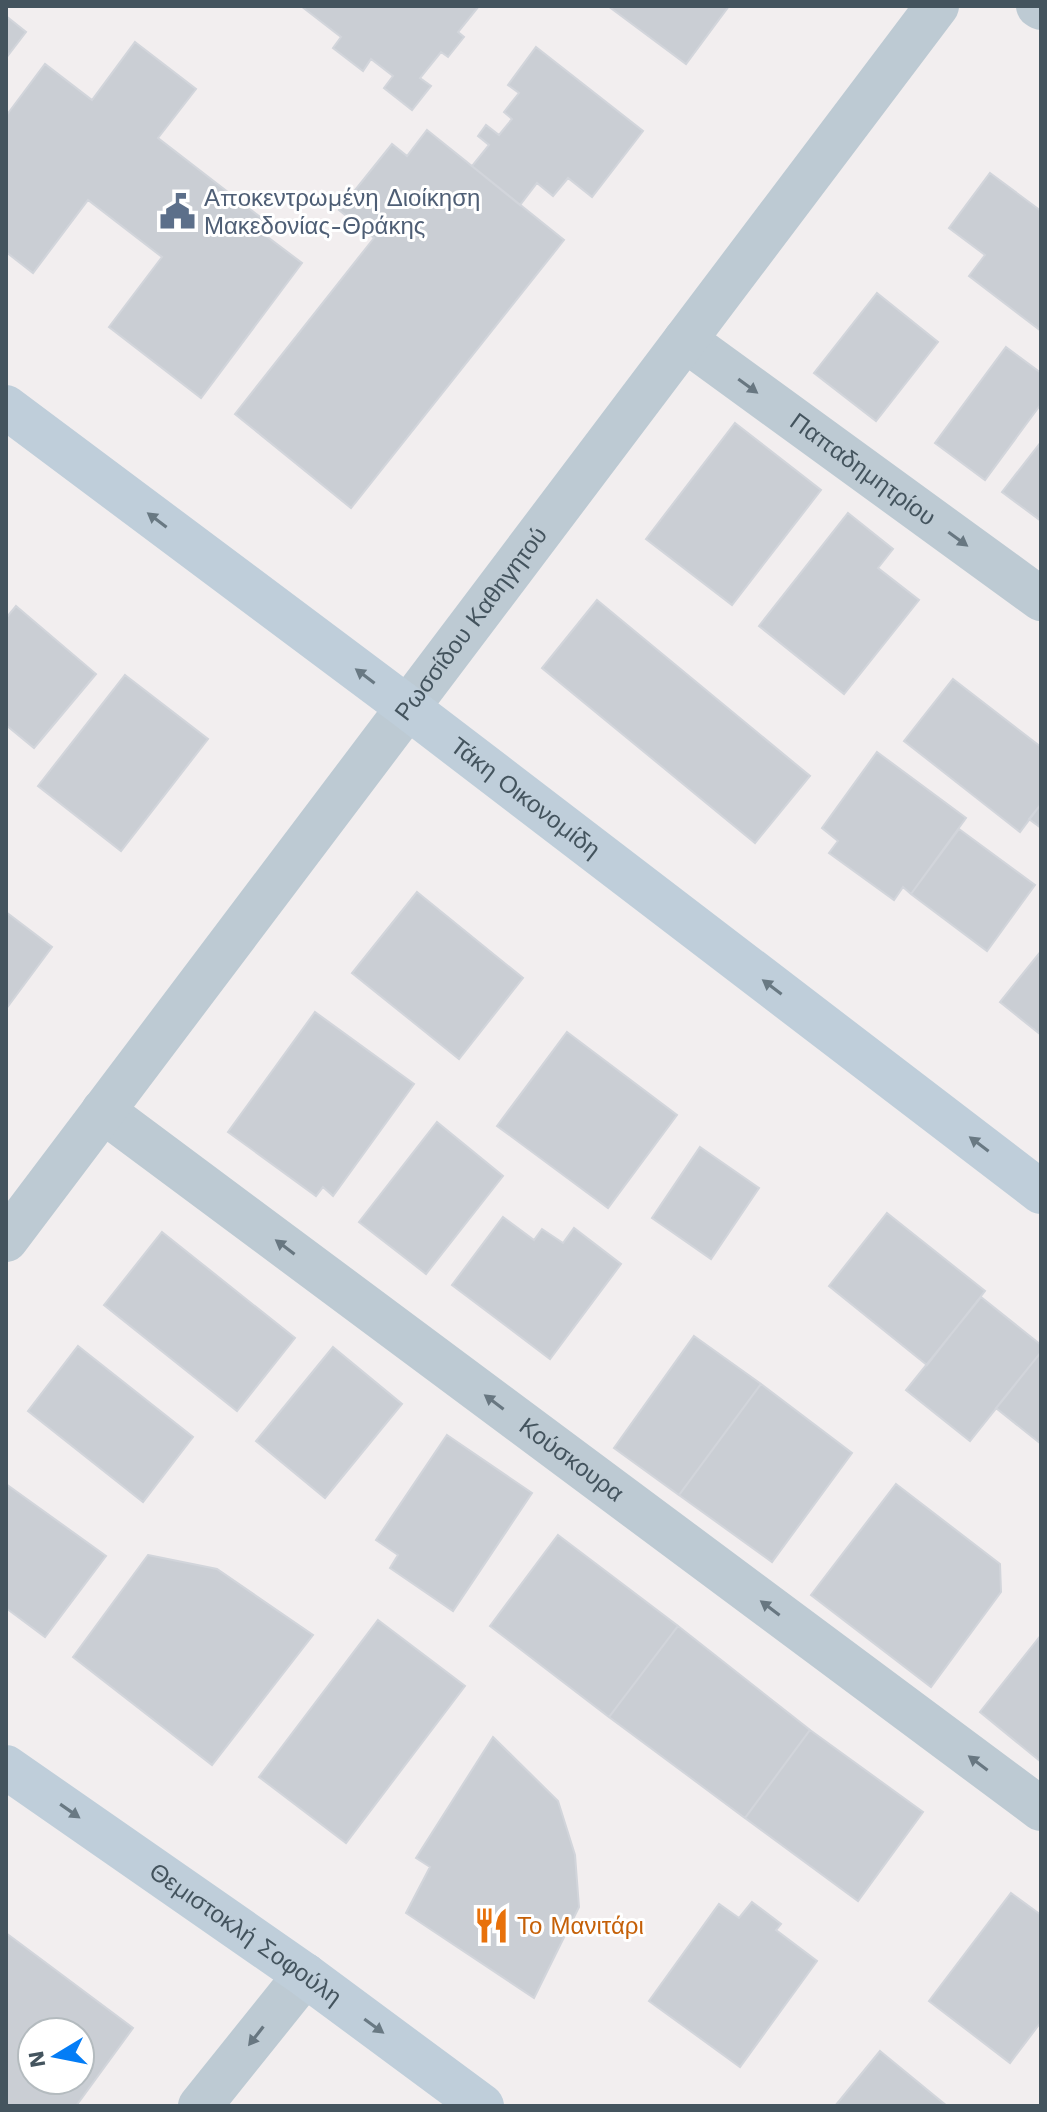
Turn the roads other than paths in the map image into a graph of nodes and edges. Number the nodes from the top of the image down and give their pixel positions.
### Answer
1 (937, 6) edge
2 (685, 340) junction
3 (6, 407) edge
4 (1041, 599) edge
5 (407, 707) junction
6 (103, 1111) junction
7 (1041, 1192) edge
8 (6, 1240) edge
9 (6, 1767) edge
10 (1041, 1809) edge
11 (305, 1975) junction
12 (200, 2106) edge
13 (482, 2106) edge

1 - 2 street, Ρωσσίδου Καθηγητού
2 -> 4 street, Παπαδημητρίου
2 - 5 street, Ρωσσίδου Καθηγητού
5 -> 3 main road, Τάκη Οικονομίδη
5 - 6 street, Ρωσσίδου Καθηγητού
7 -> 5 main road, Τάκη Οικονομίδη
6 - 8 street, Ρωσσίδου Καθηγητού
10 -> 6 street, Κούσκουρα
9 -> 11 main road, Θεμιστοκλή Σοφούλη
11 -> 12 street
11 -> 13 main road, Θεμιστοκλή Σοφούλη

